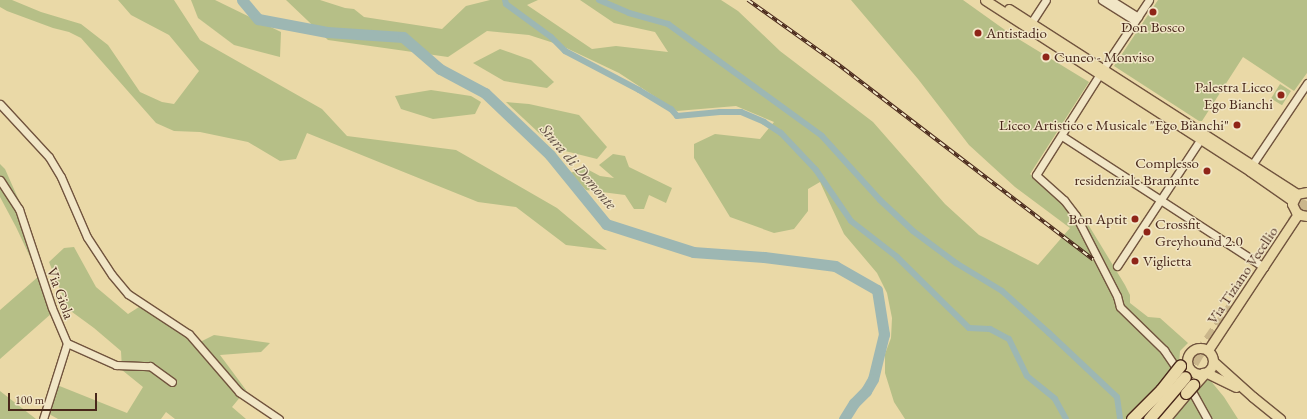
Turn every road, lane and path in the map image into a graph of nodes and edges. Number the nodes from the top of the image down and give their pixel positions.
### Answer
1 (985, 0) edge
2 (995, 0) edge
3 (1046, 0) edge
4 (1102, 0) edge
5 (1111, 0) edge
6 (1149, 0) edge
7 (1137, 19) junction
8 (1031, 23) junction
9 (1101, 72) junction
10 (1307, 83) edge
11 (0, 104) edge
12 (1062, 136) junction
13 (1200, 140) junction
14 (1252, 165) junction
15 (0, 180) edge
16 (1307, 192) edge
17 (1295, 198) junction
18 (1161, 200) junction
19 (1303, 215) edge
20 (1117, 266) dead end
21 (1264, 267) junction
22 (67, 344) junction
23 (1208, 350) junction
24 (1214, 362) junction
25 (1184, 364) junction
26 (1205, 373) junction
27 (1185, 377) tunnel mouth
28 (172, 382) dead end
29 (1253, 397) junction
30 (43, 419) edge
31 (279, 419) edge
32 (1132, 419) edge
33 (1148, 419) edge
34 (1164, 419) edge
35 (1207, 419) edge
36 (1280, 419) edge

1 - 9 main road
2 - 8 main road
3 - 8 street
4 - 7 street
5 - 7 street
6 - 7 street
7 - 9 street
8 - 9 main road
9 - 12 street
9 - 13 main road
9 - 14 main road
10 - 14 street
11 - 31 street
12 - 18 street
12 - 35 street
13 - 17 main road
13 - 18 street
14 - 17 main road
15 - 22 street, Via Giola
16 - 17 main road
17 - 19 main road
18 - 20 street
18 - 21 street
19 - 21 main road, Via Tiziano Vecellio
21 - 23 main road, Via Tiziano Vecellio
22 - 28 street
22 - 30 street
23 - 24 main road
23 - 25 main road
24 - 26 main road
24 - 29 main road
25 - 26 main road
25 - 32 highway, bridge
26 - 29 main road
26 - 34 highway, bridge
27 - 33 highway, bridge
29 - 36 main road

